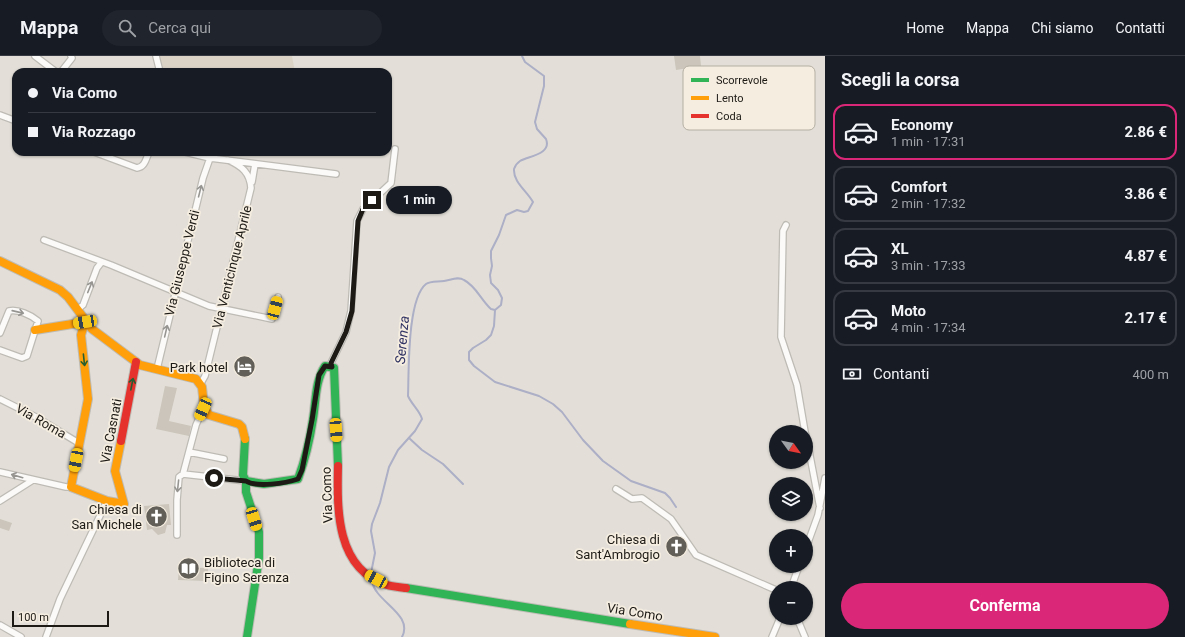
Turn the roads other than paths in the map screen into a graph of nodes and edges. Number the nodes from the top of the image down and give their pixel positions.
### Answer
1 (34, 56) edge
2 (71, 56) edge
3 (156, 56) edge
4 (50, 68) edge
5 (64, 68) edge
6 (159, 68) edge
7 (0, 115) edge
8 (12, 120) edge
9 (395, 149) dead end
10 (105, 156) edge
11 (147, 156) edge
12 (202, 156) edge
13 (210, 158) junction
14 (228, 160) junction
15 (255, 164) junction
16 (336, 174) dead end
17 (251, 188) junction
18 (786, 225) dead end
19 (44, 240) dead end
20 (0, 261) edge
21 (101, 263) junction
22 (175, 292) junction
23 (278, 297) dead end
24 (222, 309) junction
25 (77, 310) junction
26 (85, 322) junction
27 (35, 330) junction
28 (0, 333) edge
29 (0, 350) edge
30 (136, 362) junction
31 (332, 367) junction
32 (157, 369) junction
33 (201, 383) junction
34 (0, 399) edge
35 (203, 409) junction
36 (804, 425) edge
37 (79, 446) junction
38 (189, 452) junction
39 (224, 459) dead end
40 (813, 469) edge
41 (0, 472) edge
42 (183, 474) junction
43 (825, 478) edge
44 (33, 480) junction
45 (246, 481) junction
46 (71, 487) junction
47 (616, 489) dead end
48 (107, 501) junction
49 (0, 502) edge
50 (820, 508) junction
51 (813, 529) edge
52 (178, 535) dead end
53 (769, 587) edge
54 (0, 625) edge
55 (777, 625) edge
56 (800, 625) edge
57 (21, 637) edge
58 (46, 637) edge
59 (248, 637) edge
60 (715, 637) edge
61 (772, 637) edge
62 (805, 637) edge

1 - 4 street
2 - 5 street
3 - 6 street
7 - 8 street
9 - 31 street
10 - 11 street
12 - 13 street
13 - 14 street
22 -> 13 street, Via Giuseppe Verdi
14 - 15 street
14 - 17 street, Via Venticinque Aprile
15 - 16 street
15 - 17 street
17 - 24 street, Via Venticinque Aprile
18 - 36 street
19 - 21 street
20 - 25 street
21 - 22 street
25 -> 21 street
22 - 24 street
32 -> 22 street, Via Giuseppe Verdi
23 - 24 street
24 - 33 street, Via Venticinque Aprile
25 - 26 street
26 - 27 street
26 - 30 street
26 -> 37 street
28 -> 27 street
27 - 29 street
30 - 32 street
48 -> 30 street, Via Casnati
31 - 45 street, Via Como
31 - 60 street, Via Como
32 - 33 street
33 - 35 street
34 - 37 street, Via Roma
35 - 38 street
35 - 45 street
37 - 46 street
38 - 39 street
38 - 42 street
40 - 50 street
44 -> 41 street
42 - 45 street, Via Como
42 -> 52 street
43 - 50 street
44 - 46 street
44 - 49 street
45 - 59 street
46 - 48 street
47 - 53 street
48 - 58 street
50 - 51 street
54 - 57 street
55 - 61 street
56 - 62 street

